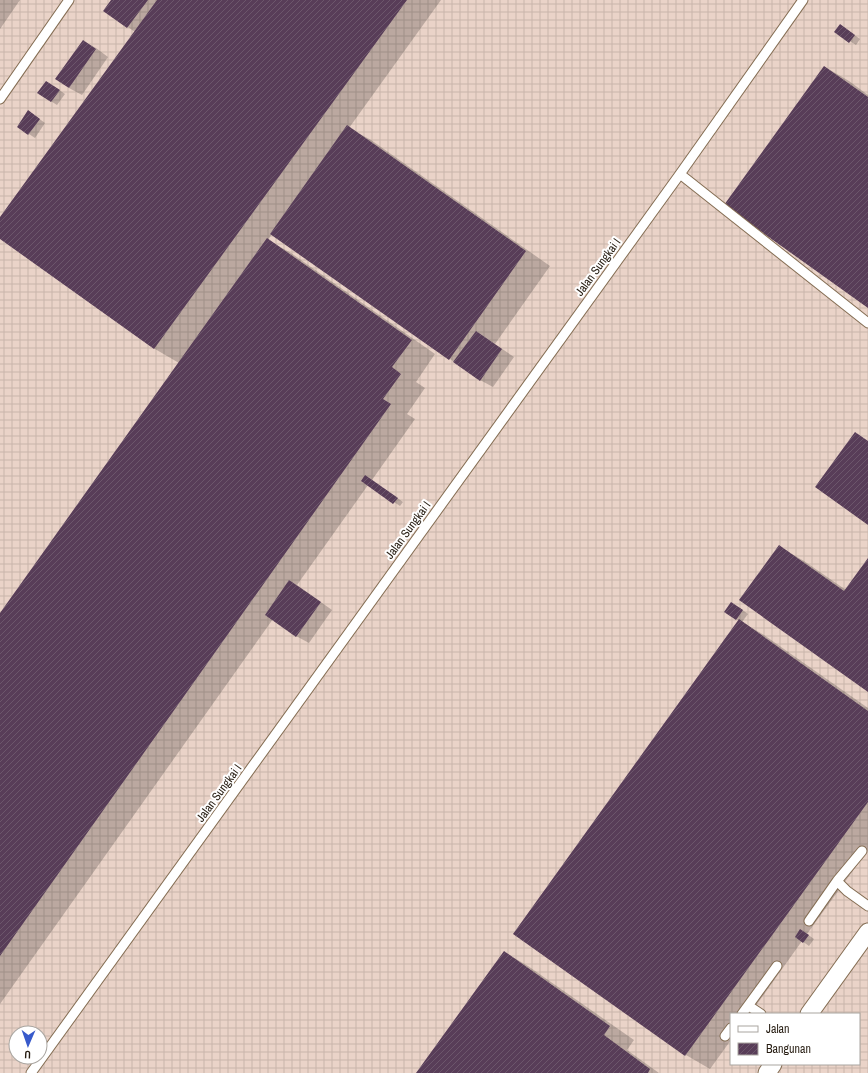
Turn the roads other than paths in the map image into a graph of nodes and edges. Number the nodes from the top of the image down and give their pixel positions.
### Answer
1 (69, 0) edge
2 (803, 0) edge
3 (0, 99) edge
4 (680, 174) junction
5 (868, 323) edge
6 (862, 851) dead end
7 (837, 881) junction
8 (868, 906) edge
9 (809, 921) dead end
10 (868, 932) edge
11 (777, 966) dead end
12 (749, 1006) junction
13 (743, 1013) edge
14 (760, 1013) edge
15 (810, 1013) edge
16 (730, 1029) edge
17 (724, 1036) dead end
18 (31, 1073) edge

1 - 3 lane
2 - 4 lane, Jalan Sungkai I
4 - 5 lane
4 - 18 lane, Jalan Sungkai I
6 - 7 lane
7 - 8 lane
7 - 9 lane
10 - 15 street
11 - 12 lane
12 - 13 lane
12 - 14 lane
16 - 17 lane

